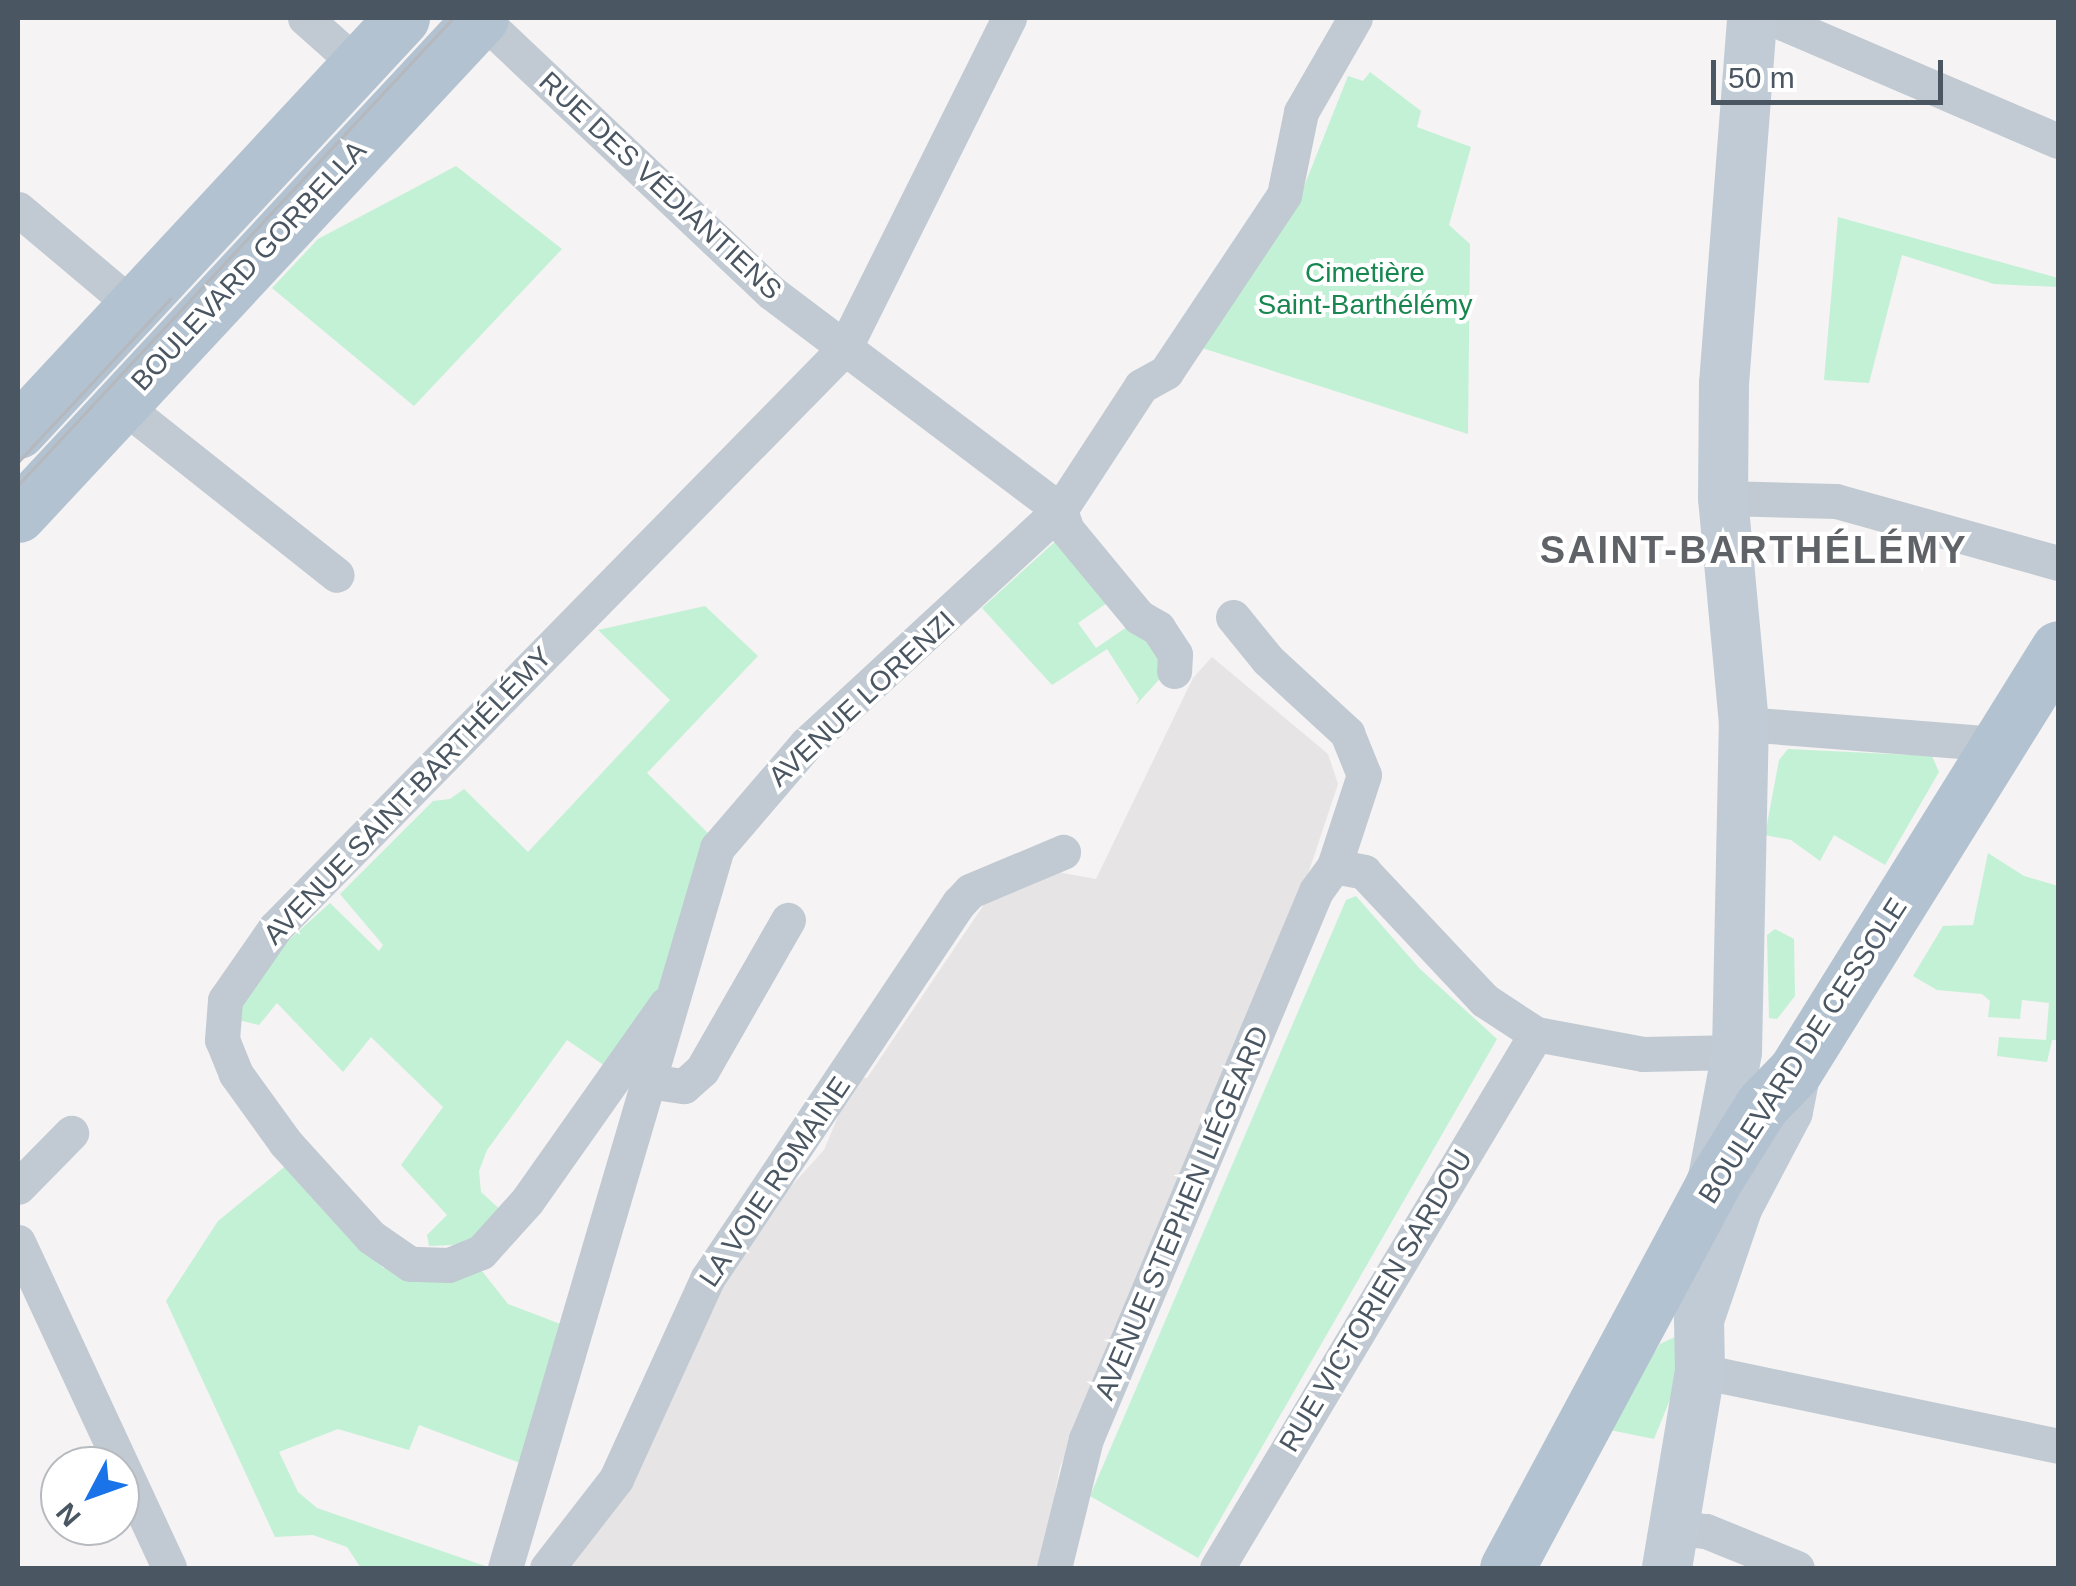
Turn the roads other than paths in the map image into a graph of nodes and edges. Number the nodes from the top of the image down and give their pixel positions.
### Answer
1 (306, 18) edge
2 (402, 18) edge
3 (481, 18) edge
4 (1009, 18) edge
5 (1354, 18) edge
6 (1752, 18) edge
7 (1771, 18) edge
8 (358, 65) junction
9 (2058, 140) edge
10 (18, 209) edge
11 (134, 306) junction
12 (844, 349) junction
13 (122, 404) junction
14 (18, 431) edge
15 (1723, 498) junction
16 (1060, 510) junction
17 (18, 515) edge
18 (2058, 563) edge
19 (337, 575) dead end
20 (1233, 617) dead end
21 (2058, 650) edge
22 (1174, 671) dead end
23 (1744, 724) junction
24 (2000, 744) junction
25 (1063, 852) dead end
26 (1334, 866) junction
27 (788, 920) dead end
28 (666, 1004) junction
29 (1536, 1034) junction
30 (1737, 1052) junction
31 (647, 1081) junction
32 (1784, 1083) junction
33 (72, 1133) dead end
34 (1712, 1185) junction
35 (18, 1187) edge
36 (18, 1242) edge
37 (1699, 1320) junction
38 (1623, 1352) junction
39 (1700, 1371) junction
40 (2058, 1446) edge
41 (1671, 1548) edge
42 (170, 1568) edge
43 (504, 1568) edge
44 (548, 1568) edge
45 (1054, 1568) edge
46 (1216, 1568) edge
47 (1507, 1568) edge
48 (1797, 1568) edge

1 - 8 street
2 - 8 main road, BOULEVARD GORBELLA
3 - 12 street, RUE DES VÉDIANTIENS
3 - 13 main road, BOULEVARD GORBELLA
4 - 12 street, AVENUE SAINT-BARTHÉLÉMY
5 - 16 street, AVENUE LORENZI
6 - 15 street
7 - 9 street
8 - 11 main road, BOULEVARD GORBELLA
10 - 11 street
11 - 14 main road, BOULEVARD GORBELLA
12 - 16 street, RUE DES VÉDIANTIENS
12 - 28 street, AVENUE SAINT-BARTHÉLÉMY
13 - 17 main road, BOULEVARD GORBELLA
13 - 19 street
15 - 18 street
15 - 23 street
16 - 22 street
16 - 28 street, AVENUE LORENZI
20 - 26 street, AVENUE STEPHEN LIÉGEARD
21 - 24 main road, BOULEVARD DE CESSOLE
23 - 24 street
23 - 30 street
24 - 32 main road, BOULEVARD DE CESSOLE
25 - 44 street, LA VOIE ROMAINE
26 - 29 street
26 - 45 street, AVENUE STEPHEN LIÉGEARD
27 - 31 street
28 - 31 street, AVENUE LORENZI
29 - 30 street
29 - 46 street, RUE VICTORIEN SARDOU
30 - 32 street
30 - 34 street
31 - 43 street, AVENUE LORENZI
32 - 34 main road, BOULEVARD DE CESSOLE
32 - 37 street
33 - 35 street
34 - 38 main road, BOULEVARD DE CESSOLE
36 - 42 street
37 - 38 street
37 - 39 street
38 - 47 main road, BOULEVARD DE CESSOLE
39 - 40 street
39 - 41 street
41 - 48 street

